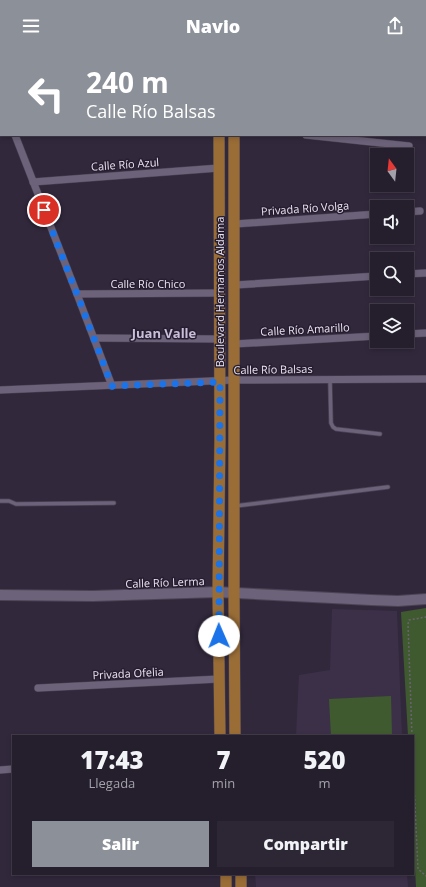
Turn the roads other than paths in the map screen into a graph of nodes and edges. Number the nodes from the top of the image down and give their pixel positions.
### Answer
1 (15, 136) edge
2 (219, 136) edge
3 (234, 136) edge
4 (315, 136) edge
5 (409, 146) dead end
6 (219, 168) junction
7 (33, 182) junction
8 (414, 211) edge
9 (420, 211) dead end
10 (370, 214) edge
11 (235, 224) junction
12 (426, 273) edge
13 (414, 274) edge
14 (370, 276) edge
15 (235, 285) junction
16 (219, 293) junction
17 (77, 294) junction
18 (426, 333) edge
19 (414, 334) edge
20 (370, 336) edge
21 (94, 338) junction
22 (220, 339) junction
23 (234, 344) junction
24 (234, 380) junction
25 (330, 380) junction
26 (426, 380) edge
27 (220, 382) junction
28 (112, 386) junction
29 (0, 390) edge
30 (380, 434) dead end
31 (388, 487) dead end
32 (0, 501) edge
33 (114, 503) dead end
34 (234, 506) junction
35 (218, 592) junction
36 (234, 593) junction
37 (0, 594) edge
38 (426, 599) edge
39 (219, 679) junction
40 (38, 688) dead end
41 (220, 735) edge
42 (235, 735) edge
43 (12, 769) edge
44 (0, 770) edge
45 (226, 875) edge
46 (241, 875) edge
47 (226, 887) edge
48 (242, 887) edge

1 - 7 street
2 - 6 main road, Boulevard Hermanos Aldama
3 - 11 main road, Boulevard Hermanos Aldama
4 - 5 street
6 - 7 street, Calle Río Azul
6 - 16 main road, Boulevard Hermanos Aldama
7 - 17 street
8 - 9 street
10 - 11 street, Privada Río Volga
11 - 15 main road, Boulevard Hermanos Aldama
12 - 13 street
14 - 15 street
15 - 23 main road, Boulevard Hermanos Aldama
16 - 17 street, Calle Río Chico
16 - 22 main road, Boulevard Hermanos Aldama
17 - 21 street
18 - 19 street
20 - 23 street, Calle Río Amarillo
21 - 22 street
21 - 28 street
22 - 27 main road, Boulevard Hermanos Aldama
23 - 24 main road, Boulevard Hermanos Aldama
24 - 25 street, Calle Río Balsas
24 - 27 street, Calle Río Balsas
24 - 34 main road, Boulevard Hermanos Aldama
25 - 26 street, Calle Río Balsas
25 - 30 lane
27 - 28 street, Calle Río Balsas
27 - 35 main road, Boulevard Hermanos Aldama
28 - 29 street, Calle Río Balsas
31 - 34 lane
32 - 33 lane
34 - 36 main road, Boulevard Hermanos Aldama
35 - 36 street, Calle Río Lerma
35 - 37 street, Calle Río Lerma
35 - 39 main road, Boulevard Hermanos Aldama
36 - 38 street, Calle Río Lerma
36 - 42 main road, Boulevard Hermanos Aldama
39 - 40 street, Privada Ofelia
39 - 41 main road, Boulevard Hermanos Aldama
43 - 44 street
45 - 47 main road
46 - 48 main road

